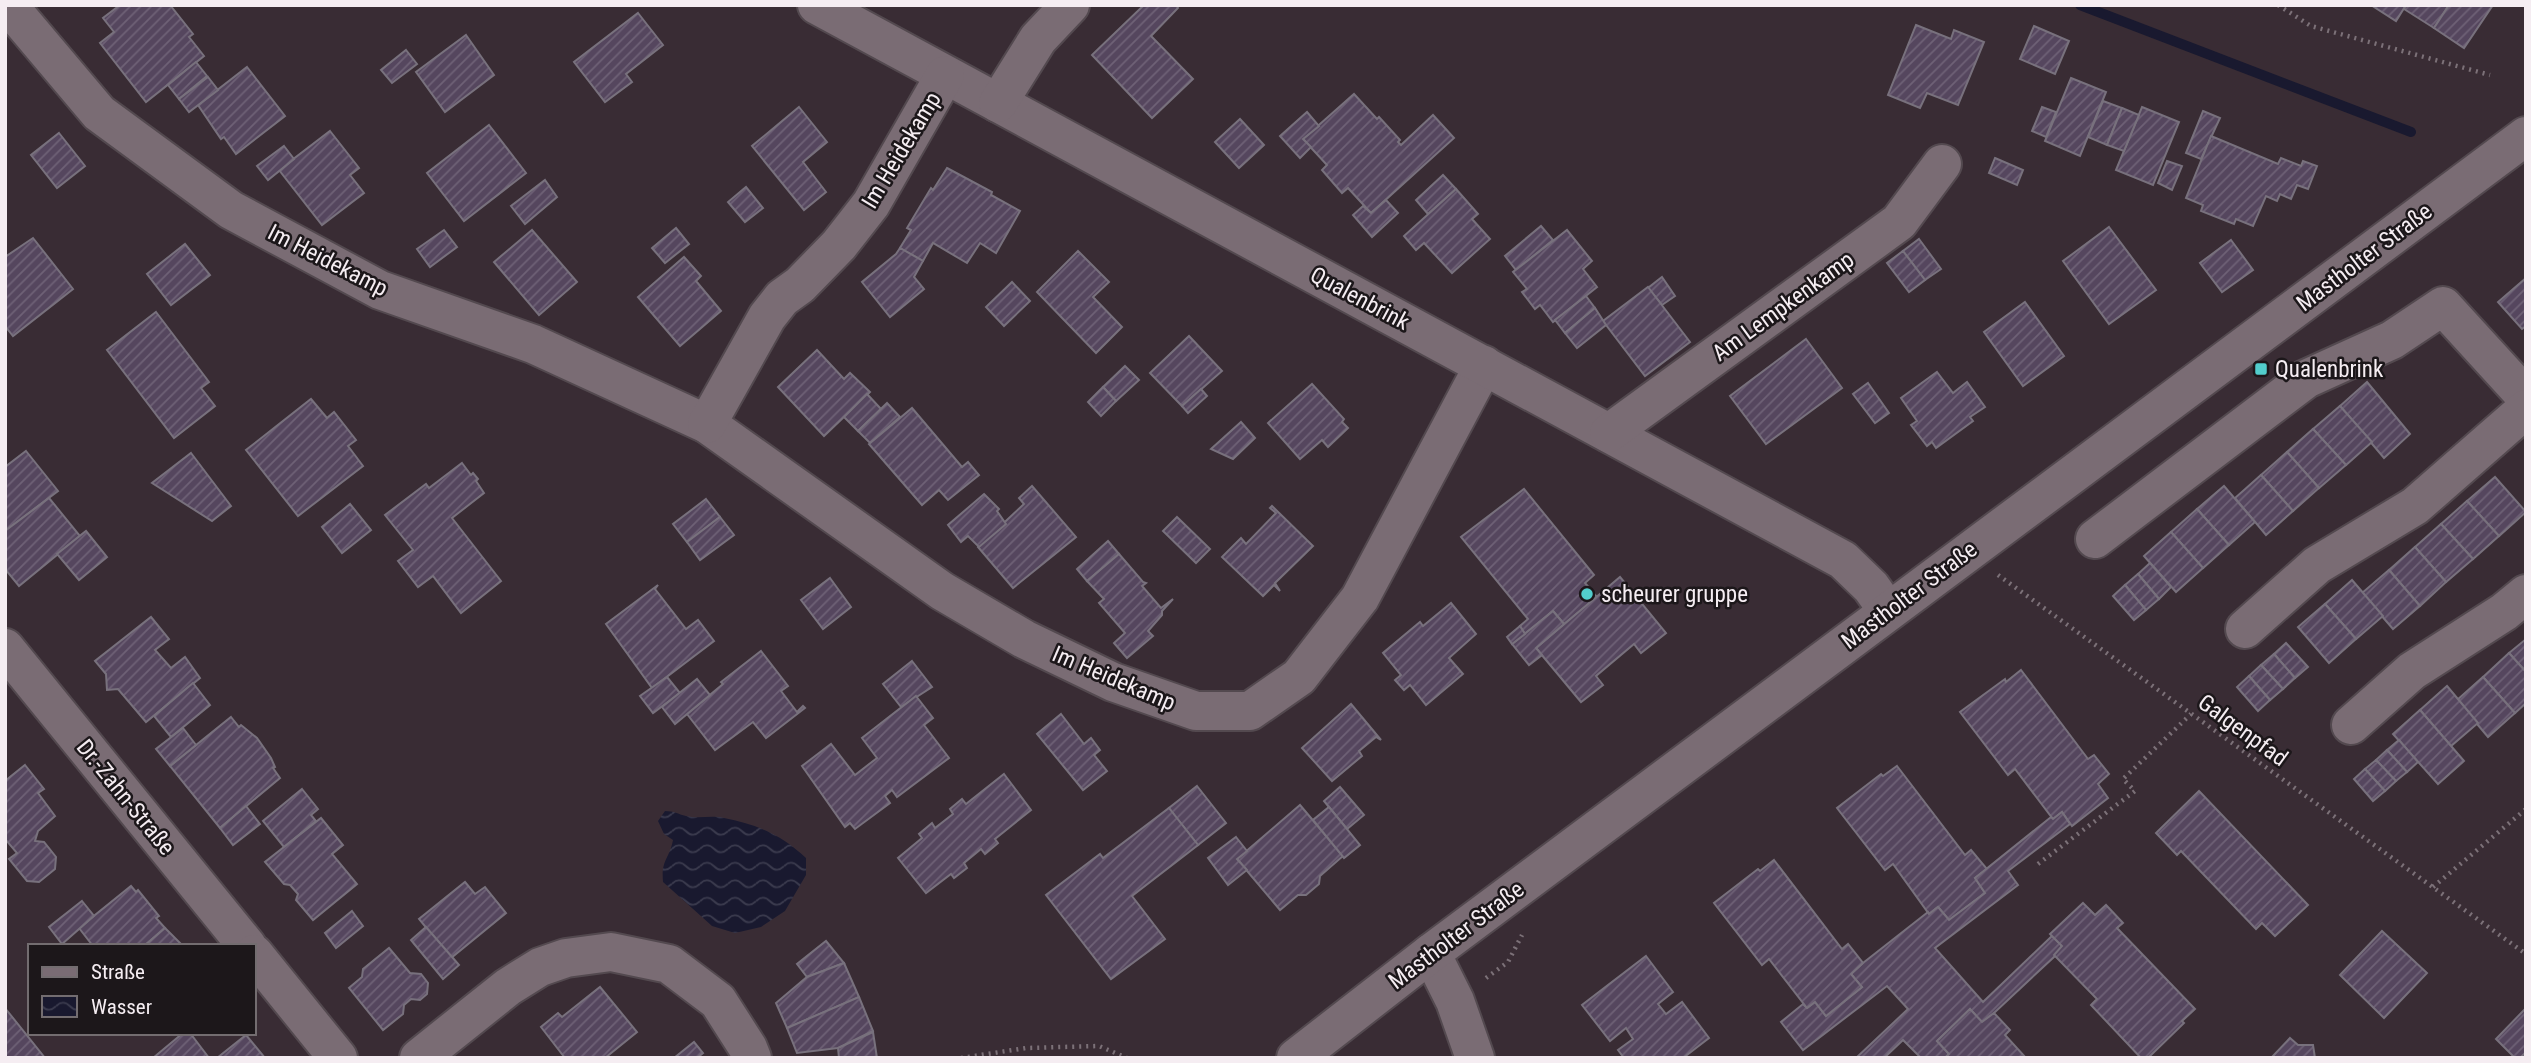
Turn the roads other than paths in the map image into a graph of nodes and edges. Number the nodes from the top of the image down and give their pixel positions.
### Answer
1 (8, 5) edge
2 (817, 5) edge
3 (1070, 5) edge
4 (945, 75) junction
5 (998, 103) junction
6 (2526, 136) edge
7 (1942, 164) dead end
8 (1484, 365) junction
9 (2526, 397) edge
10 (2526, 409) edge
11 (707, 424) junction
12 (1609, 433) junction
13 (2095, 539) dead end
14 (2526, 594) edge
15 (1888, 611) junction
16 (2245, 629) dead end
17 (5, 648) edge
18 (2351, 725) dead end
19 (245, 944) edge
20 (1431, 953) junction
21 (256, 956) edge
22 (338, 1058) edge
23 (419, 1058) edge
24 (752, 1058) edge
25 (1296, 1058) edge
26 (1475, 1058) edge

1 - 11 street, Im Heidekamp
2 - 4 street, Qualenbrink
3 - 5 street
4 - 5 street, Qualenbrink
4 - 11 street, Im Heidekamp
5 - 8 street, Qualenbrink
6 - 15 street, Mastholter Straße
7 - 12 street, Am Lempkenkamp
8 - 11 street, Im Heidekamp
8 - 12 street, Qualenbrink
9 - 13 street
10 - 16 street
12 - 15 street, Qualenbrink
14 - 18 street
15 - 20 street, Mastholter Straße
17 - 19 street, Dr.-Zahn-Straße
20 - 25 street, Mastholter Straße
20 - 26 street
21 - 22 street
23 - 24 street

